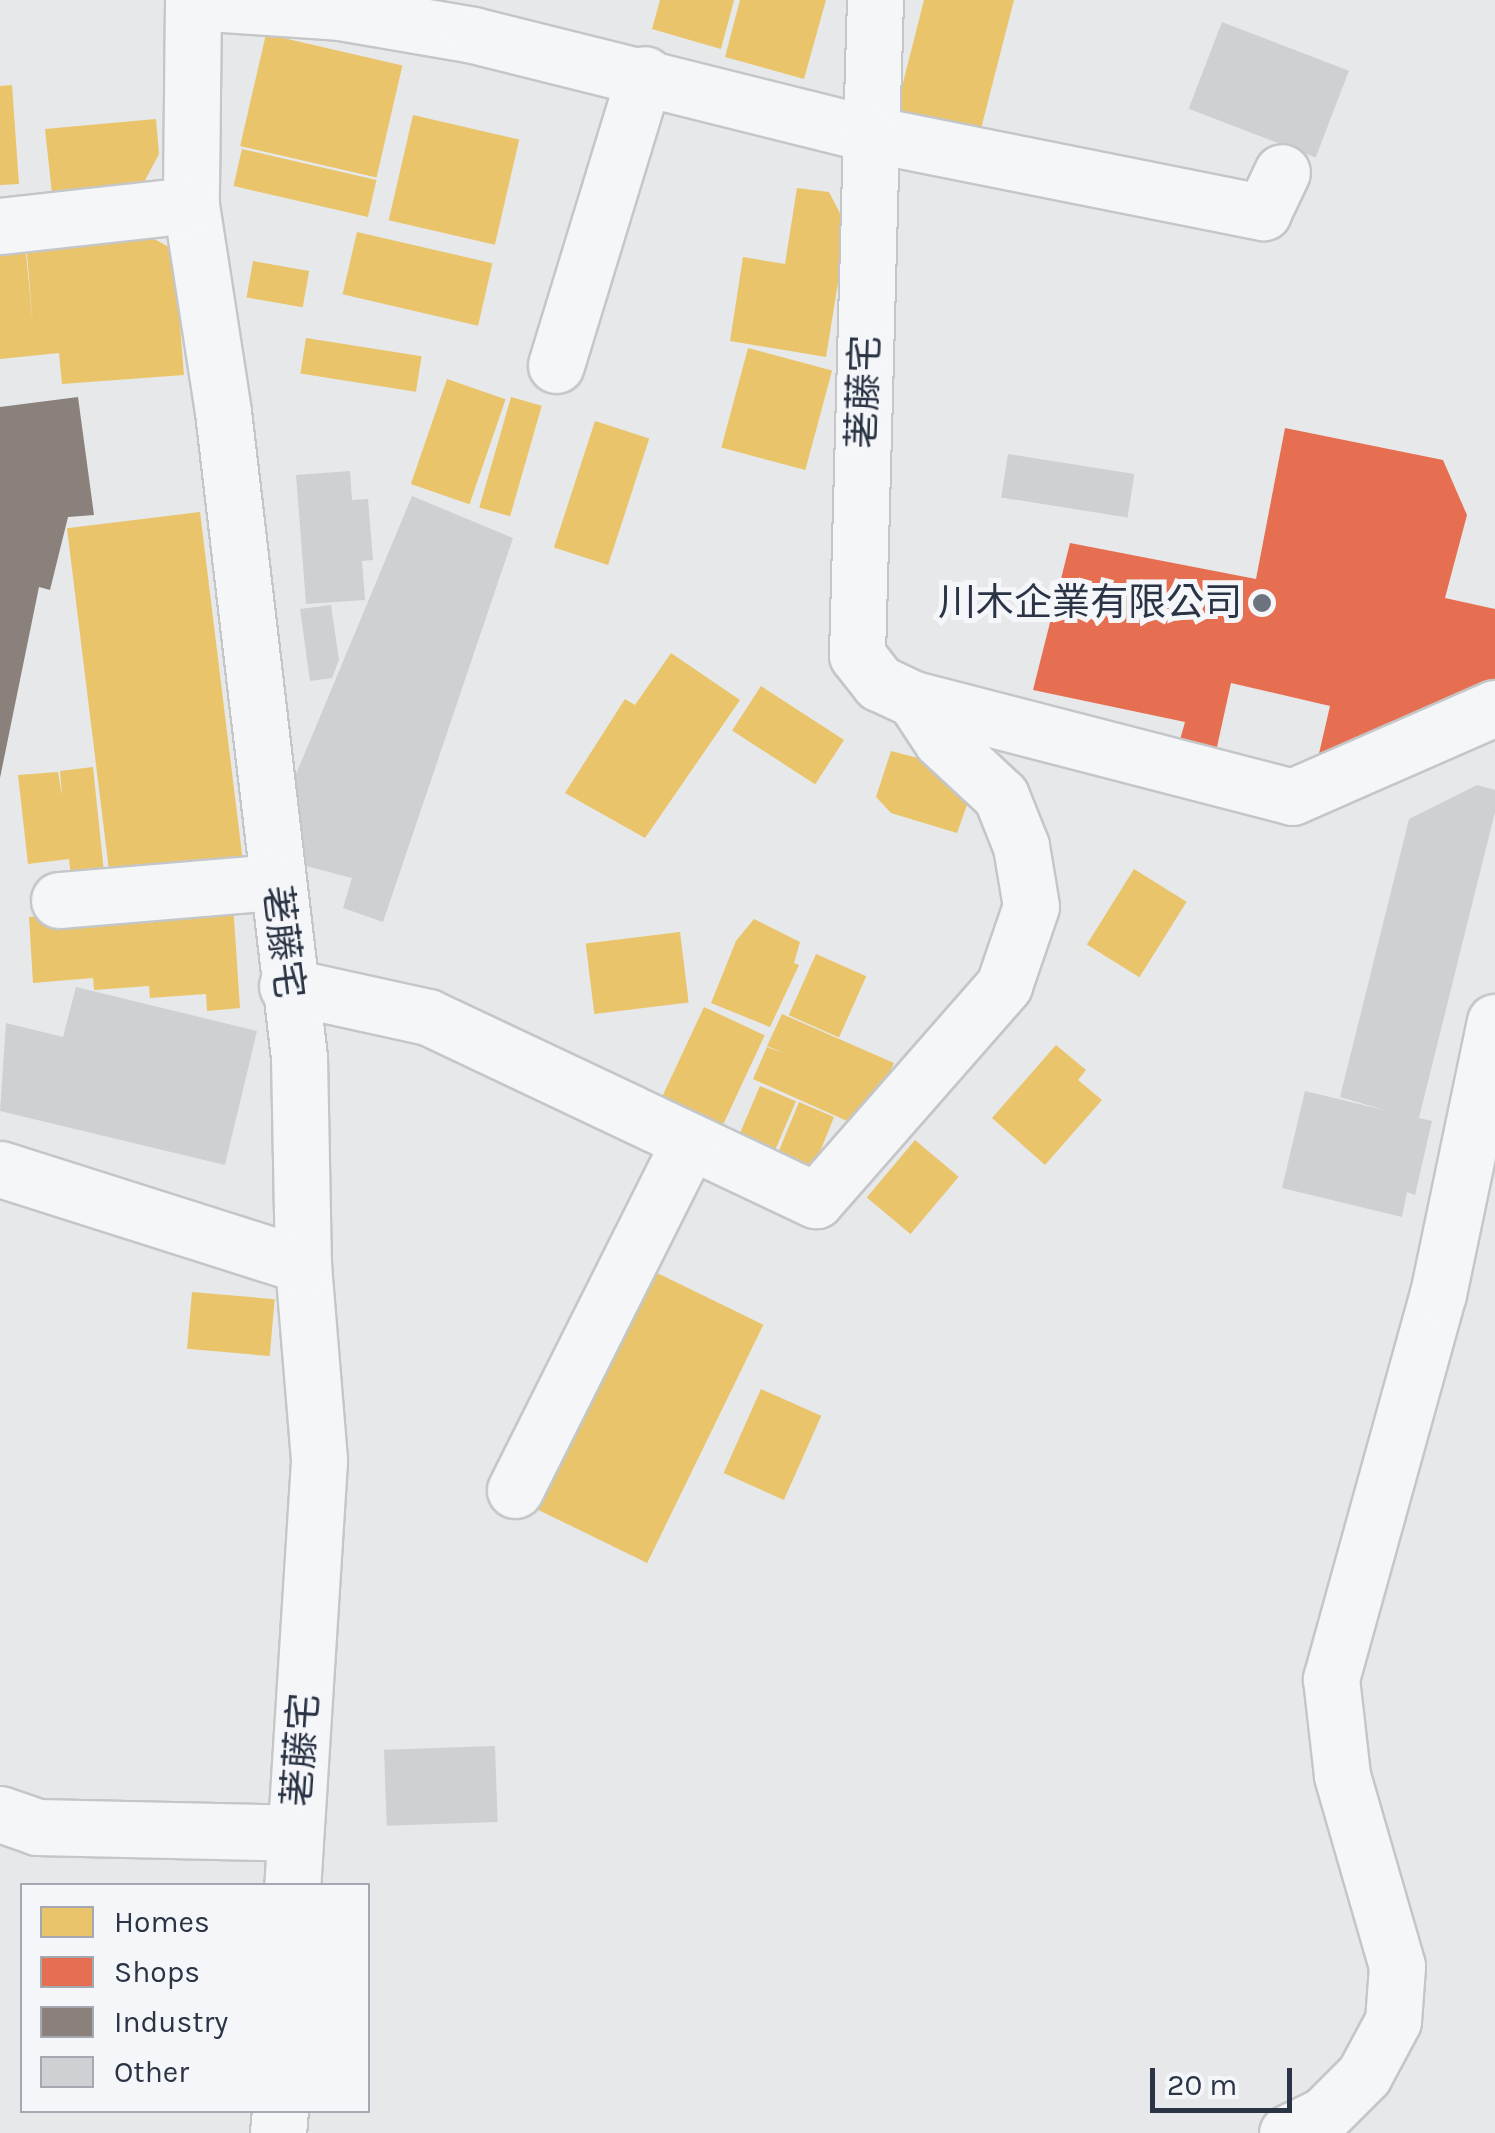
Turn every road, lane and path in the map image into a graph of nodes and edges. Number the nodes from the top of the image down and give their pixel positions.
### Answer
1 (874, 0) edge
2 (194, 1) edge
3 (340, 6) edge
4 (476, 17) edge
5 (645, 74) junction
6 (871, 134) junction
7 (1282, 172) dead end
8 (190, 205) junction
9 (0, 226) edge
10 (556, 365) dead end
11 (914, 699) junction
12 (1495, 708) edge
13 (276, 882) junction
14 (59, 900) dead end
15 (287, 986) junction
16 (1495, 1022) edge
17 (690, 1143) junction
18 (0, 1169) edge
19 (303, 1265) junction
20 (515, 1490) dead end
21 (0, 1814) edge
22 (294, 1859) edge
23 (1287, 2133) edge

1 - 6 street
2 - 3 street, 荖藤宅
2 - 8 street, 荖藤宅
3 - 4 street, 荖藤宅
4 - 5 street, 荖藤宅
5 - 6 street, 荖藤宅
5 - 10 street
6 - 7 street
6 - 11 street, 荖藤宅
8 - 9 street
8 - 13 street, 荖藤宅
11 - 12 street, 荖藤宅
11 - 17 street
13 - 14 street
13 - 15 street, 荖藤宅
15 - 17 street
15 - 19 street, 荖藤宅
16 - 23 street
17 - 20 street
18 - 19 street
19 - 22 street, 荖藤宅
21 - 22 street

